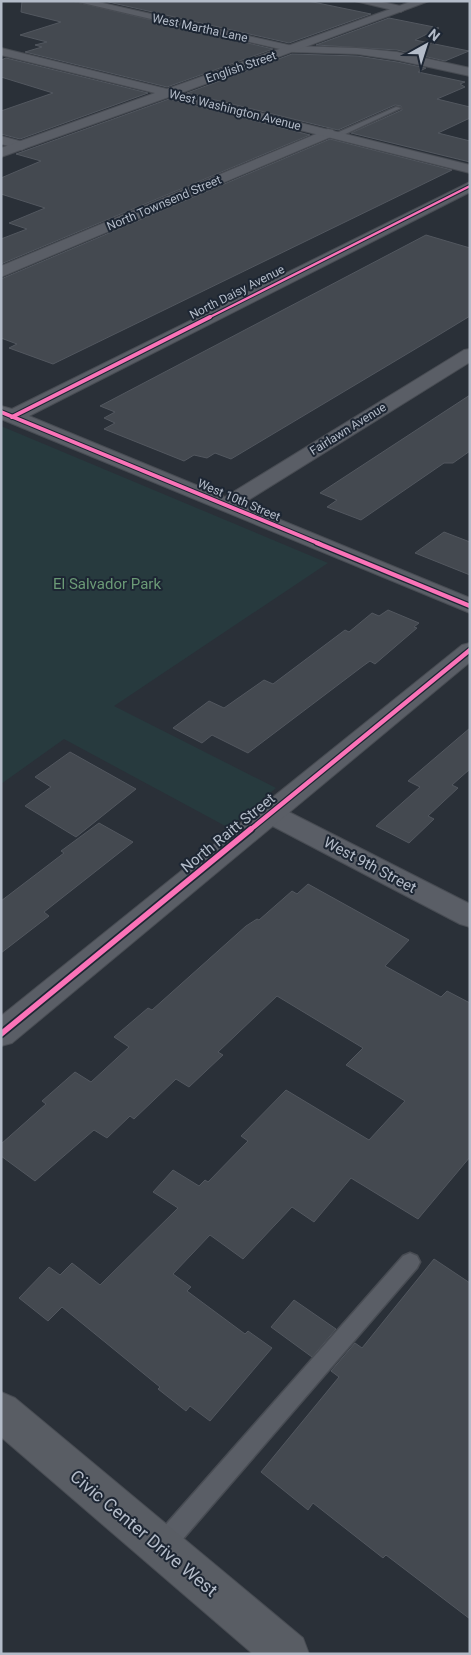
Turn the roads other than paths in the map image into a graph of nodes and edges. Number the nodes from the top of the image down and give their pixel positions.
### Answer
1 (80, 1) edge
2 (360, 1) edge
3 (424, 1) edge
4 (401, 9) junction
5 (293, 49) junction
6 (1, 52) edge
7 (467, 70) edge
8 (168, 93) junction
9 (398, 108) dead end
10 (332, 134) junction
11 (1, 140) edge
12 (22, 146) junction
13 (1, 153) edge
14 (470, 168) edge
15 (470, 186) edge
16 (1, 272) edge
17 (470, 354) edge
18 (7, 414) edge
19 (226, 505) junction
20 (470, 606) edge
21 (470, 650) edge
22 (271, 814) junction
23 (470, 917) edge
24 (1, 1034) edge
25 (410, 1262) dead end
26 (1, 1411) edge
27 (161, 1547) junction
28 (287, 1654) edge

1 - 5 street, West Martha Lane
2 - 4 street
3 - 4 street, English Street
4 - 5 street, English Street
5 - 7 street, West Martha Lane
5 - 8 street, English Street
6 - 8 street, West Washington Avenue
8 - 10 street, West Washington Avenue
8 - 12 street, English Street
9 - 10 lane
10 - 14 street, West Washington Avenue
10 - 16 street, North Townsend Street
11 - 12 street
12 - 13 street, English Street
15 - 18 street, North Daisy Avenue
17 - 19 street, Fairlawn Avenue
18 - 19 street, West 10th Street
19 - 20 street, West 10th Street
21 - 22 street, North Raitt Street
22 - 23 street, West 9th Street
22 - 24 street, North Raitt Street
25 - 27 lane
26 - 27 main road, Civic Center Drive West
27 - 28 main road, Civic Center Drive West

